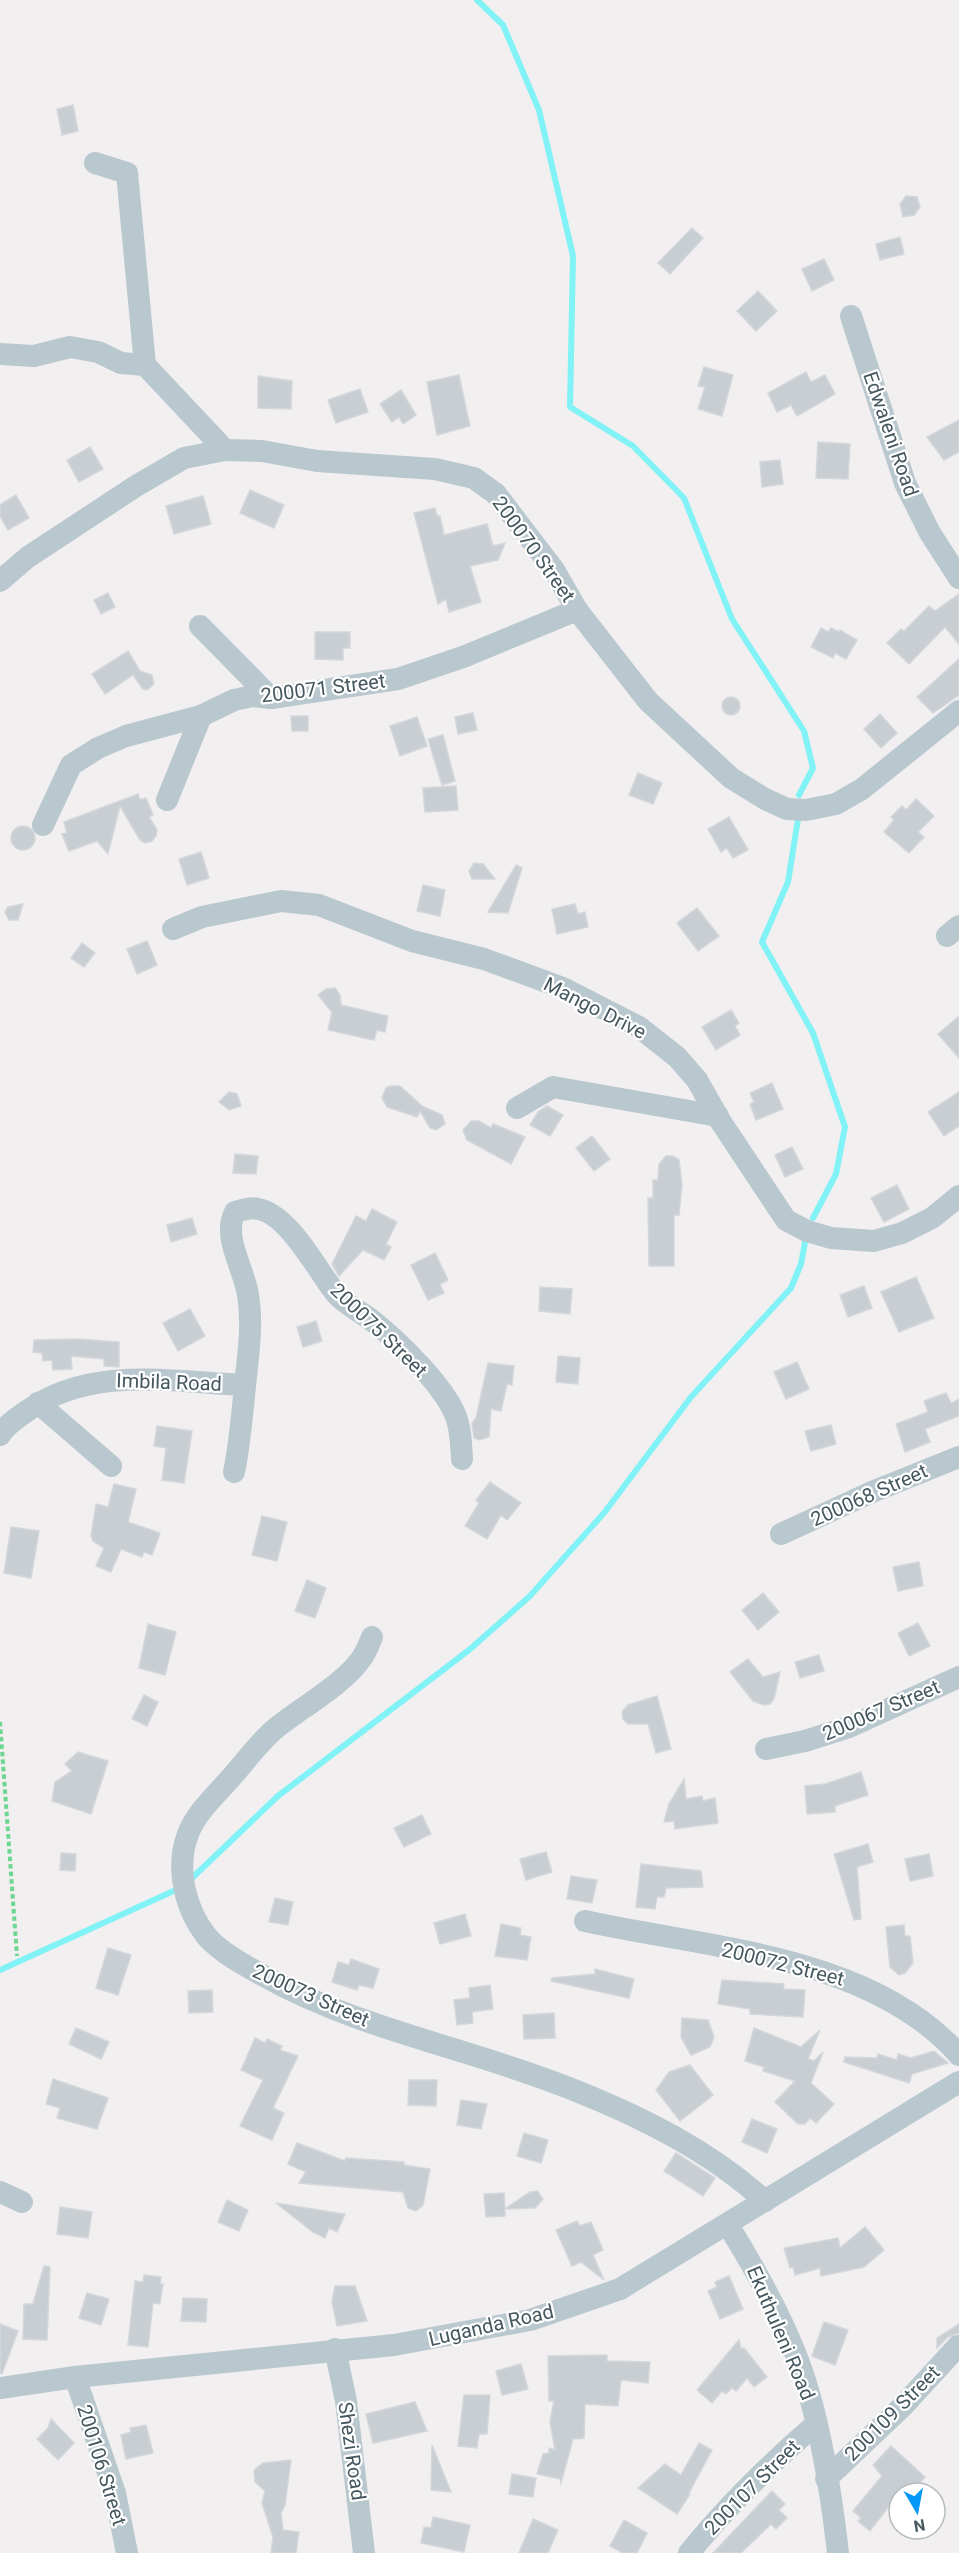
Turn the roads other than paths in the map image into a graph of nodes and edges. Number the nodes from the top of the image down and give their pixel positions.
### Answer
1 (95, 163) dead end
2 (851, 316) dead end
3 (0, 354) edge
4 (145, 365) junction
5 (225, 450) junction
6 (959, 578) edge
7 (0, 581) edge
8 (577, 610) junction
9 (200, 626) dead end
10 (272, 698) junction
11 (959, 711) edge
12 (201, 716) junction
13 (167, 800) dead end
14 (43, 825) dead end
15 (173, 929) dead end
16 (517, 1108) dead end
17 (718, 1116) junction
18 (959, 1196) edge
19 (235, 1212) joint
20 (245, 1385) junction
21 (38, 1403) junction
22 (0, 1435) edge
23 (959, 1457) edge
24 (462, 1459) dead end
25 (111, 1466) dead end
26 (234, 1472) dead end
27 (781, 1534) dead end
28 (372, 1637) dead end
29 (959, 1677) edge
30 (766, 1749) dead end
31 (585, 1921) dead end
32 (959, 2055) edge
33 (959, 2082) edge
34 (0, 2192) edge
35 (765, 2201) junction
36 (22, 2202) dead end
37 (728, 2225) junction
38 (958, 2346) edge
39 (335, 2349) junction
40 (75, 2377) junction
41 (0, 2388) edge
42 (816, 2424) junction
43 (826, 2480) junction
44 (127, 2553) edge
45 (364, 2553) edge
46 (689, 2553) edge
47 (838, 2553) edge

1 - 4 street
2 - 6 street, Edwaleni Road
3 - 4 street
4 - 5 street
5 - 7 street, 200070 Street
5 - 8 street, 200070 Street
8 - 10 street, 200071 Street
8 - 11 street, 200070 Street
9 - 10 street
10 - 12 street, 200071 Street
12 - 13 street
12 - 14 street, 200071 Street
15 - 17 street, Mango Drive
16 - 17 street
17 - 18 street, Mango Drive
19 - 20 street, Imbila Road
19 - 24 street, 200075 Street
20 - 21 street, Imbila Road
20 - 26 street, Imbila Road
21 - 22 street, Imbila Road
21 - 25 street
23 - 27 street, 200068 Street
28 - 35 street, 200073 Street
29 - 30 street, 200067 Street
31 - 32 street, 200072 Street
33 - 35 street, Luganda Road
34 - 36 street
35 - 37 street, Luganda Road
37 - 39 street, Luganda Road
37 - 42 street, Ekuthuleni Road
38 - 43 street, 200109 Street
39 - 40 street, Luganda Road
39 - 45 street, Shezi Road
40 - 41 street, Luganda Road
40 - 44 street, 200106 Street
42 - 43 street, Ekuthuleni Road
42 - 46 street, 200107 Street
43 - 47 street, Ekuthuleni Road

